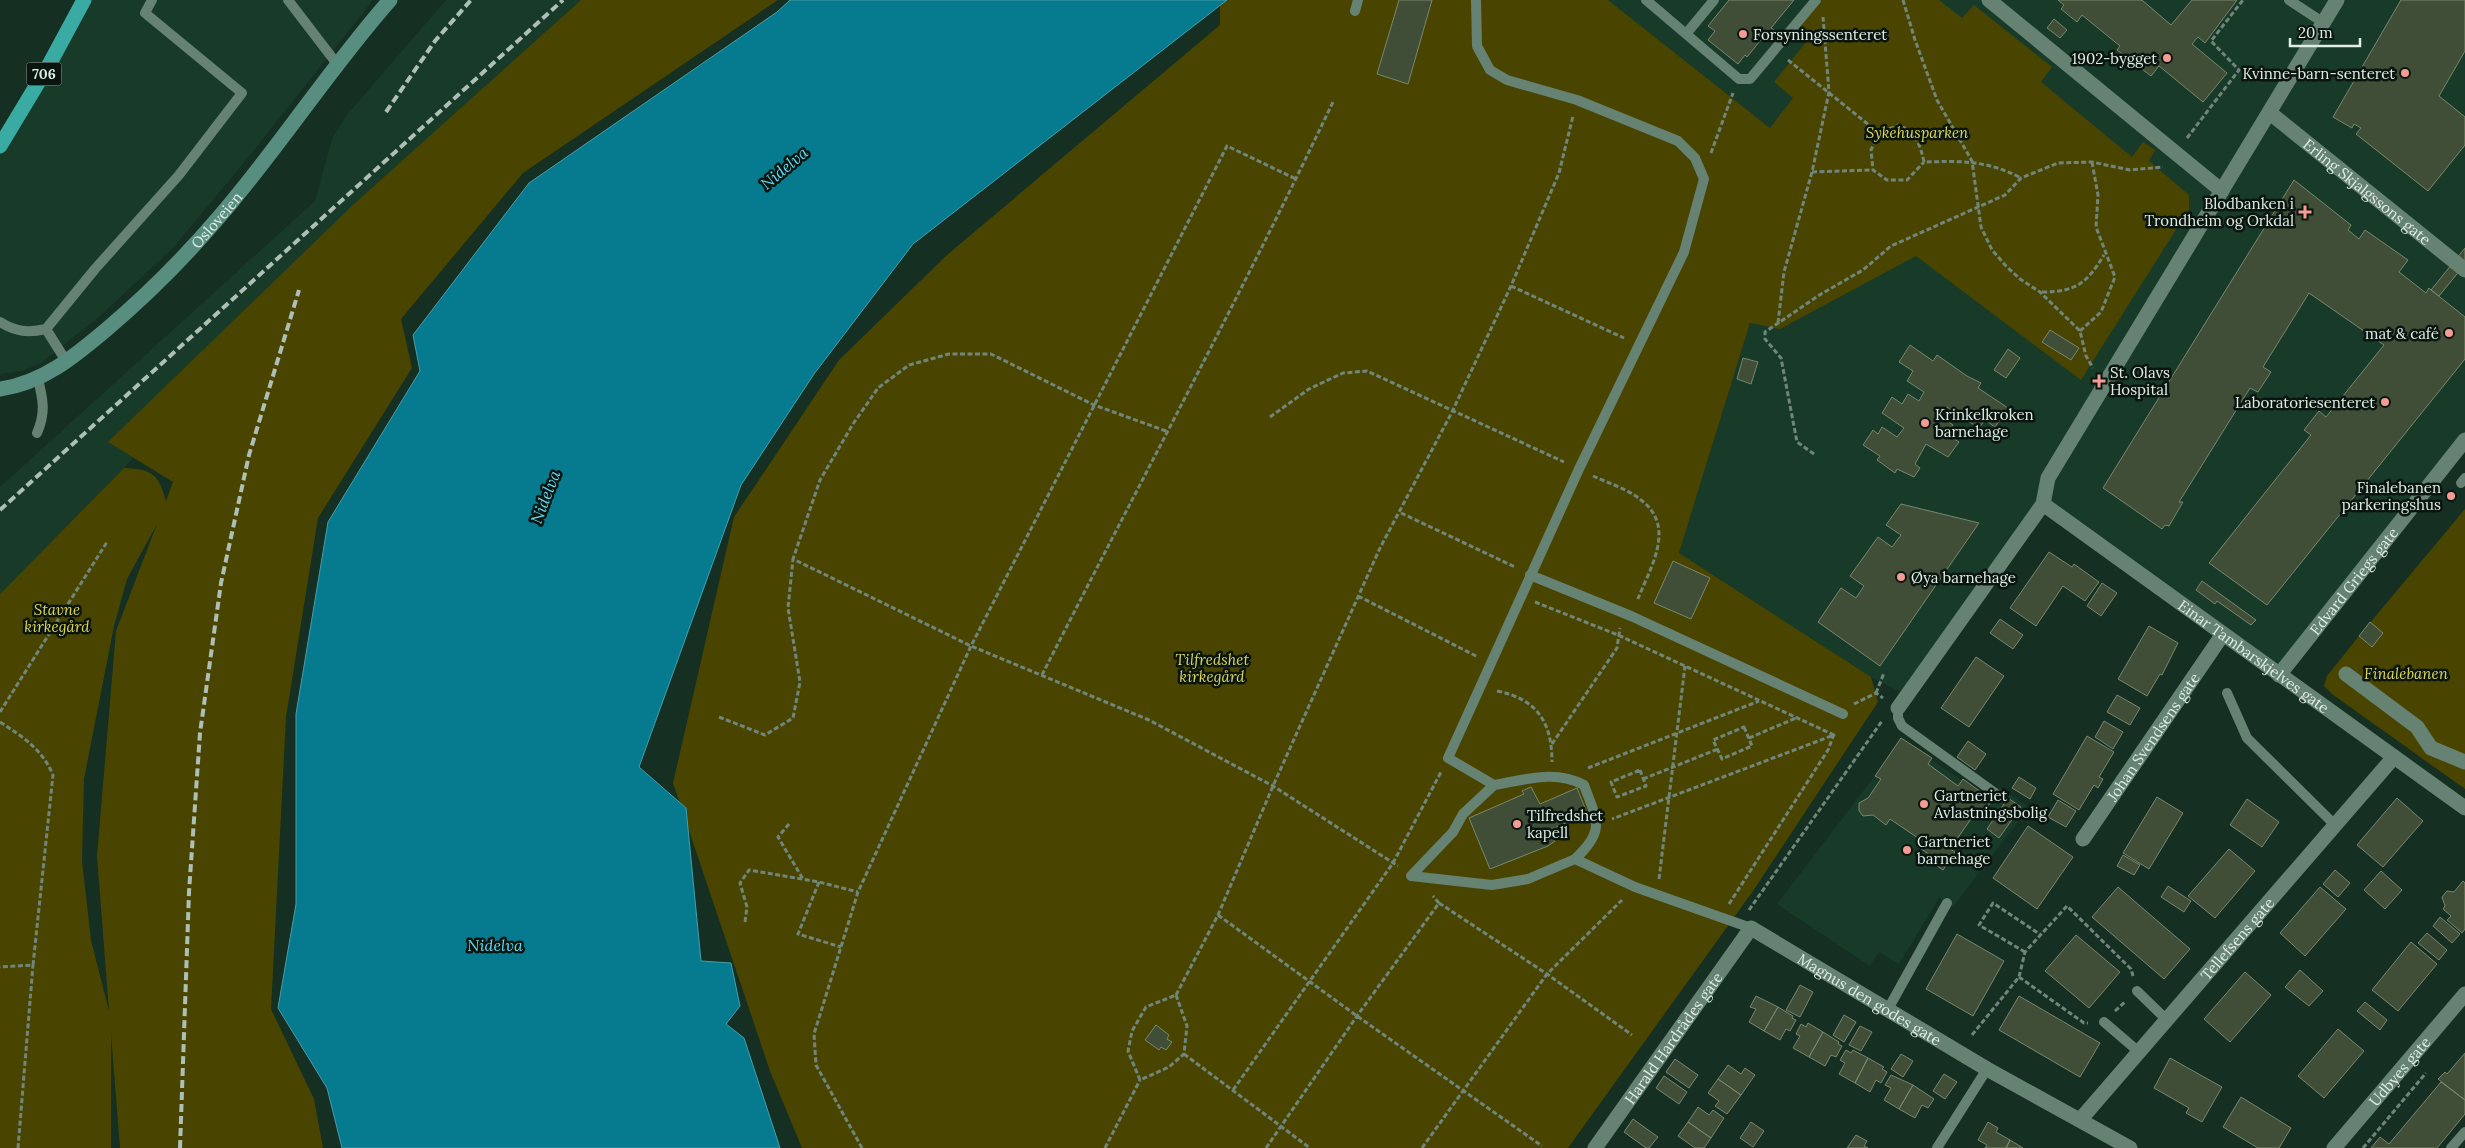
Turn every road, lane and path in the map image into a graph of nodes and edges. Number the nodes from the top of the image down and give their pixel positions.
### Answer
1 (84, 0) edge
2 (152, 0) edge
3 (288, 0) edge
4 (390, 0) edge
5 (1358, 0) edge
6 (1476, 0) edge
7 (1646, 0) edge
8 (1714, 0) edge
9 (1903, 0) edge
10 (1989, 0) edge
11 (2243, 0) edge
12 (2289, 0) edge
13 (2337, 0) edge
14 (1818, 4) edge
15 (1355, 11) dead end
16 (2324, 23) junction
17 (1686, 34) junction
18 (1776, 50) junction
19 (337, 64) junction
20 (1740, 79) junction
21 (1829, 92) junction
22 (1577, 100) junction
23 (1333, 102) dead end
24 (2270, 113) junction
25 (1879, 133) junction
26 (2187, 139) dead end
27 (0, 146) edge
28 (1972, 161) junction
29 (1924, 162) junction
30 (2092, 162) junction
31 (2165, 167) dead end
32 (1873, 170) junction
33 (1812, 172) junction
34 (2021, 178) junction
35 (1296, 179) junction
36 (1704, 179) junction
37 (2222, 191) junction
38 (1978, 207) junction
39 (2105, 254) junction
40 (2465, 270) edge
41 (1511, 286) junction
42 (2040, 292) junction
43 (0, 322) edge
44 (1778, 323) junction
45 (46, 329) junction
46 (2080, 331) junction
47 (1638, 345) junction
48 (66, 361) junction
49 (2094, 371) dead end
50 (38, 379) junction
51 (0, 390) edge
52 (1094, 404) junction
53 (1452, 412) junction
54 (1270, 418) dead end
55 (1166, 430) junction
56 (37, 433) dead end
57 (2465, 440) edge
58 (1814, 454) dead end
59 (1579, 469) junction
60 (2043, 504) junction
61 (1401, 513) junction
62 (107, 542) dead end
63 (794, 559) junction
64 (1530, 575) junction
65 (1358, 596) junction
66 (1521, 596) junction
67 (1627, 615) junction
68 (2223, 634) junction
69 (1618, 635) junction
70 (972, 646) junction
71 (1490, 663) junction
72 (1685, 666) junction
73 (1884, 673) dead end
74 (2279, 674) junction
75 (2346, 674) dead end
76 (1042, 675) junction
77 (1481, 688) junction
78 (1876, 693) junction
79 (2226, 693) dead end
80 (1759, 700) junction
81 (1898, 708) junction
82 (0, 712) edge
83 (1843, 714) junction
84 (719, 717) dead end
85 (1797, 718) junction
86 (0, 722) edge
87 (1678, 732) junction
88 (1834, 735) junction
89 (1749, 738) junction
90 (1552, 744) junction
91 (1718, 749) junction
92 (2394, 757) junction
93 (1448, 758) junction
94 (2465, 762) edge
95 (1674, 766) junction
96 (1552, 775) junction
97 (1573, 779) junction
98 (1643, 779) junction
99 (1272, 786) junction
100 (1494, 786) junction
101 (1995, 793) dead end
102 (1671, 797) junction
103 (2465, 808) edge
104 (789, 824) dead end
105 (1598, 825) junction
106 (2335, 825) junction
107 (2083, 839) dead end
108 (1575, 859) junction
109 (1393, 863) junction
110 (1411, 876) junction
111 (802, 879) junction
112 (819, 882) junction
113 (1635, 887) junction
114 (858, 892) junction
115 (1657, 895) junction
116 (1439, 903) junction
117 (1947, 903) dead end
118 (1218, 915) junction
119 (1721, 917) junction
120 (745, 922) dead end
121 (1751, 928) junction
122 (2041, 935) junction
123 (841, 947) junction
124 (2025, 952) junction
125 (33, 965) junction
126 (0, 967) edge
127 (1547, 974) junction
128 (2018, 977) junction
129 (1309, 980) junction
130 (2137, 991) junction
131 (2465, 994) edge
132 (1176, 995) junction
133 (1887, 1011) junction
134 (1357, 1016) junction
135 (2167, 1020) junction
136 (2104, 1022) junction
137 (1632, 1035) dead end
138 (1972, 1035) dead end
139 (2139, 1052) junction
140 (1184, 1054) junction
141 (1987, 1069) junction
142 (2427, 1072) dead end
143 (1140, 1080) junction
144 (1233, 1090) junction
145 (1463, 1091) junction
146 (2080, 1120) junction
147 (1281, 1127) junction
148 (2465, 1132) edge
149 (1542, 1146) dead end
150 (18, 1148) edge
151 (862, 1148) edge
152 (1105, 1148) edge
153 (1266, 1148) edge
154 (1310, 1148) edge
155 (1422, 1148) edge
156 (1595, 1148) edge
157 (1937, 1148) edge
158 (2130, 1148) edge
159 (2334, 1148) edge
160 (2363, 1148) edge
161 (2451, 1148) edge

1 - 27 highway, 706
2 - 45 lane
3 - 19 lane
4 - 19 street, Osloveien
5 - 15 lane
6 - 22 lane
7 - 17 lane
8 - 17 lane
9 - 28 path
10 - 37 street
11 - 26 path
12 - 16 lane
13 - 16 street
14 - 18 lane
14 - 21 path
16 - 24 street
17 - 20 lane
18 - 20 lane
18 - 21 path
19 - 48 street, Osloveien
20 - 36 path
21 - 25 path
21 - 33 path
22 - 36 lane
22 - 41 path
23 - 35 path
24 - 37 street
24 - 40 street, Erling Skjalgssons gate
25 - 29 path
25 - 32 path
28 - 29 path
28 - 34 path
28 - 38 path
29 - 32 path
30 - 31 path
30 - 34 path
30 - 39 path
32 - 33 path
33 - 44 path
34 - 38 path
35 - 52 path
35 - 55 path
36 - 47 lane
37 - 60 street
38 - 42 path
38 - 44 path
39 - 42 path
39 - 46 path
41 - 47 path
41 - 53 path
42 - 46 path
43 - 45 lane
44 - 58 path
45 - 48 lane
46 - 49 path
47 - 59 lane
48 - 50 street, Osloveien
50 - 51 street, Osloveien
50 - 56 lane
52 - 55 path
52 - 63 path
52 - 70 path
53 - 54 path
53 - 59 path
53 - 61 path
55 - 76 path
57 - 74 street, Edvard Griegs gate
59 - 64 lane
59 - 67 path
60 - 68 street, Einar Tambarskjelves gate
60 - 81 street
61 - 64 path
61 - 65 path
62 - 82 path
63 - 70 path
63 - 84 path
64 - 66 lane
64 - 67 lane
65 - 71 path
65 - 99 path
66 - 69 path
66 - 71 lane
67 - 69 path
67 - 83 lane
68 - 74 street, Einar Tambarskjelves gate
68 - 107 street, Johan Svendsens gate
69 - 72 path
69 - 90 path
70 - 76 path
70 - 114 path
71 - 77 lane
72 - 80 path
72 - 87 path
73 - 78 path
74 - 92 street, Einar Tambarskjelves gate
75 - 94 street
76 - 99 path
77 - 90 path
77 - 93 lane
78 - 81 path
78 - 83 path
79 - 106 lane
80 - 85 path
80 - 87 path
81 - 101 lane
81 - 121 path
83 - 88 path
85 - 88 path
85 - 89 path
86 - 125 path
87 - 95 path
87 - 97 path
88 - 102 path
88 - 119 path
89 - 91 path
89 - 91 path
90 - 96 path
91 - 95 path
92 - 103 street, Einar Tambarskjelves gate
92 - 106 street, Tellefsens gate
93 - 100 lane
93 - 109 path
95 - 98 path
95 - 102 path
96 - 97 lane
96 - 100 lane
97 - 105 lane
98 - 98 path
99 - 109 path
99 - 118 path
100 - 110 lane
102 - 105 path
102 - 115 path
104 - 111 path
105 - 108 lane
106 - 135 street, Tellefsens gate
108 - 110 lane
108 - 113 lane
109 - 110 path
109 - 129 path
110 - 116 path
111 - 112 path
111 - 120 path
112 - 114 path
112 - 123 path
113 - 115 lane
113 - 127 path
114 - 123 path
115 - 119 lane
116 - 127 path
116 - 134 path
117 - 133 lane
118 - 129 path
118 - 132 path
119 - 121 lane
121 - 133 street, Magnus den godes gate
121 - 156 street, Harald Hardrådes gate
122 - 124 path
122 - 124 path
122 - 130 path
123 - 151 path
124 - 128 path
125 - 126 path
125 - 150 path
127 - 137 path
127 - 145 path
128 - 136 path
128 - 138 path
129 - 134 path
129 - 144 path
130 - 135 lane
130 - 136 path
131 - 159 street, Udbyes gate
132 - 140 path
132 - 143 path
133 - 141 street, Magnus den godes gate
134 - 145 path
134 - 147 path
135 - 139 street, Tellefsens gate
136 - 139 lane
139 - 146 street, Tellefsens gate
140 - 143 path
140 - 144 path
141 - 146 street, Magnus den godes gate
141 - 157 lane
142 - 160 path
143 - 152 path
144 - 147 path
145 - 149 path
145 - 155 path
146 - 158 street, Magnus den godes gate
147 - 153 path
147 - 154 path
148 - 161 lane

